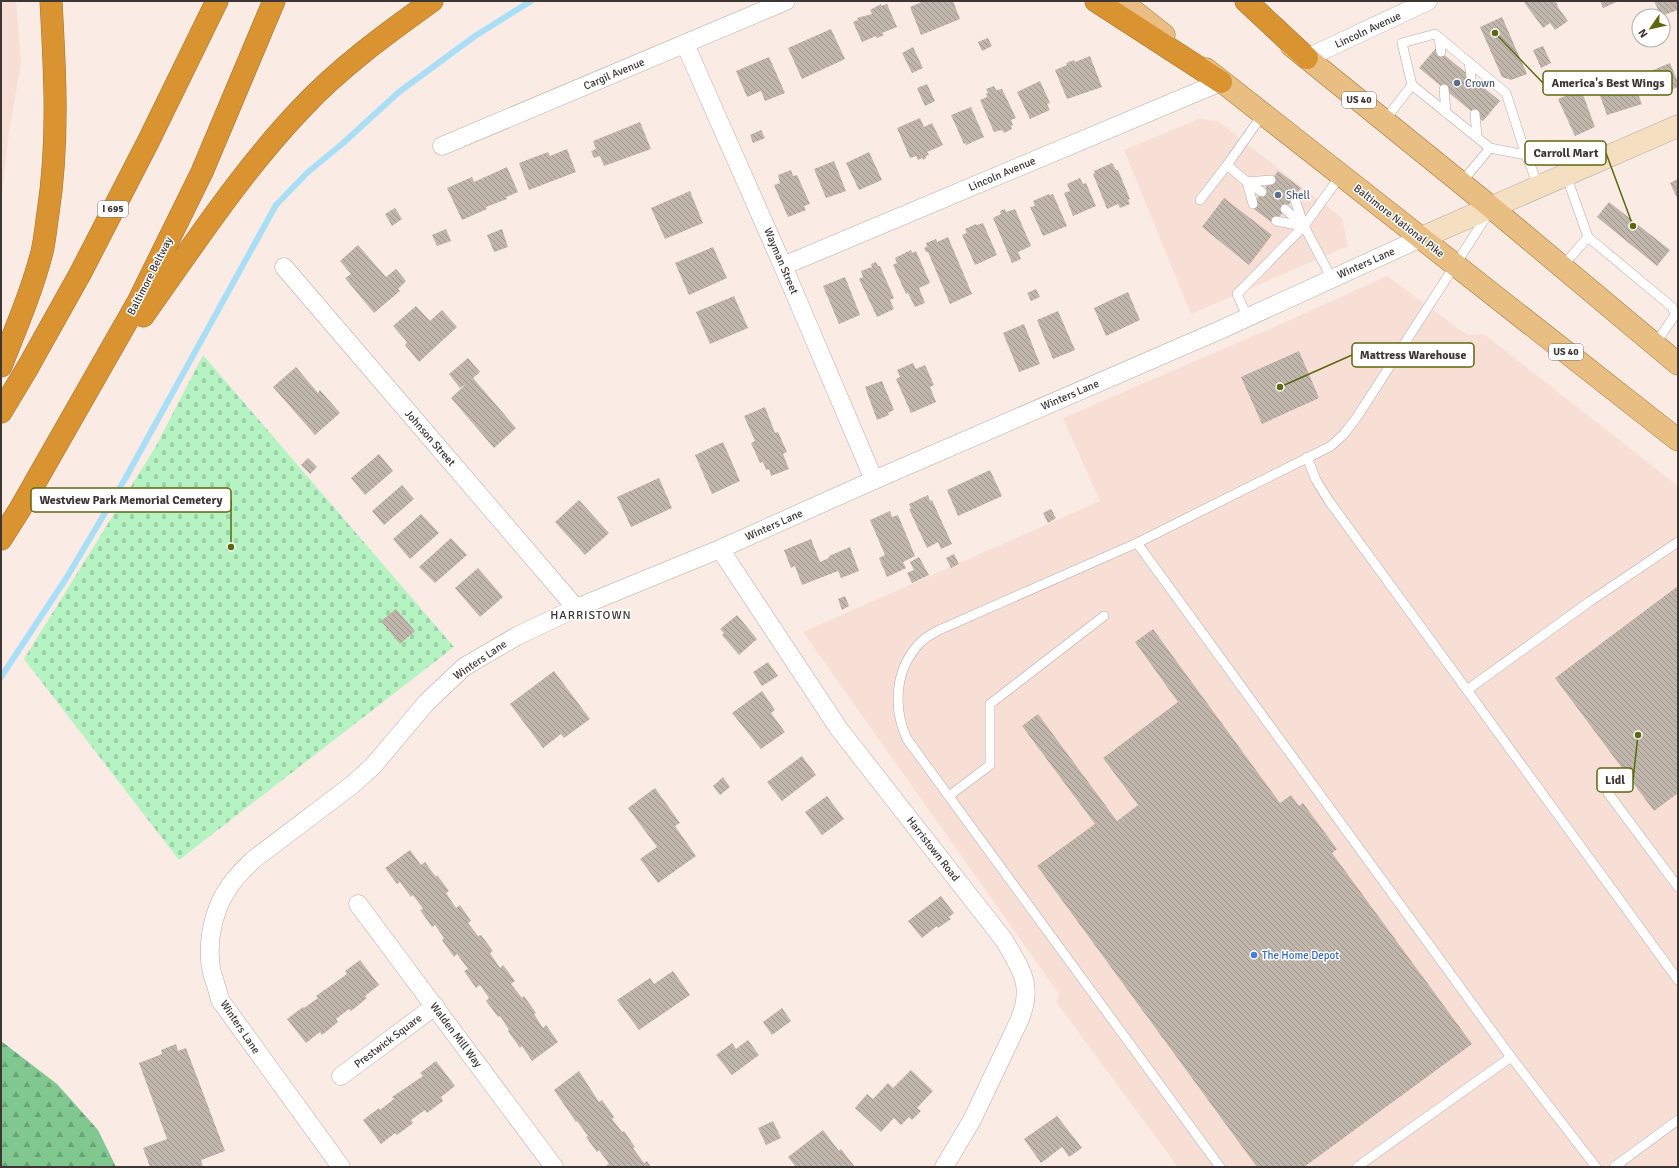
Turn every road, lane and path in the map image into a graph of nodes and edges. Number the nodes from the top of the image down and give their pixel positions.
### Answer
1 (51, 1) edge
2 (217, 1) edge
3 (274, 1) edge
4 (432, 1) edge
5 (786, 1) edge
6 (1096, 1) edge
7 (1121, 1) edge
8 (1234, 1) edge
9 (1246, 1) edge
10 (1428, 1) edge
11 (1439, 38) junction
12 (686, 44) junction
13 (1441, 52) dead end
14 (1307, 58) junction
15 (1469, 62) junction
16 (1471, 77) dead end
17 (1221, 82) junction
18 (1412, 85) junction
19 (1444, 89) dead end
20 (1446, 113) junction
21 (1263, 114) junction
22 (1475, 114) dead end
23 (1384, 121) junction
24 (1678, 126) edge
25 (1477, 137) junction
26 (442, 146) dead end
27 (1490, 148) junction
28 (1526, 155) junction
29 (1227, 165) junction
30 (1341, 175) junction
31 (1566, 175) junction
32 (1271, 180) dead end
33 (1247, 182) junction
34 (1461, 183) junction
35 (1539, 188) junction
36 (1262, 192) dead end
37 (1294, 197) dead end
38 (1200, 200) dead end
39 (1253, 204) dead end
40 (1492, 208) junction
41 (1285, 209) dead end
42 (1276, 221) dead end
43 (1304, 226) junction
44 (1588, 237) junction
45 (1421, 238) junction
46 (1455, 265) junction
47 (783, 266) junction
48 (284, 267) dead end
49 (1562, 267) junction
50 (1332, 279) junction
51 (1248, 318) junction
52 (1655, 344) junction
53 (1678, 364) edge
54 (1, 366) edge
55 (83, 400) junction
56 (1, 412) edge
57 (1678, 440) edge
58 (1307, 457) junction
59 (874, 480) junction
60 (1, 539) edge
61 (1678, 542) edge
62 (1137, 543) junction
63 (720, 550) junction
64 (576, 608) junction
65 (1104, 616) dead end
66 (1467, 690) junction
67 (1608, 793) dead end
68 (949, 796) junction
69 (1678, 887) edge
70 (358, 904) dead end
71 (1678, 980) edge
72 (435, 1006) junction
73 (1511, 1057) junction
74 (341, 1076) dead end
75 (1678, 1120) edge
76 (341, 1167) edge
77 (554, 1167) edge
78 (944, 1167) edge
79 (1220, 1167) edge
80 (1357, 1167) edge
81 (1596, 1167) edge
82 (1614, 1167) edge

1 - 54 highway
2 - 56 highway, I 695
3 - 55 highway, Baltimore Beltway
4 - 55 highway
5 - 12 street, Cargil Avenue
6 - 17 highway
7 - 17 main road, Baltimore National Pike / US 40
8 - 14 main road, US 40
9 - 14 highway
10 - 14 street, Lincoln Avenue
11 - 13 lane
11 - 15 lane
11 - 18 lane
12 - 26 street, Cargil Avenue
12 - 47 street, Wayman Street
14 - 23 main road, US 40
15 - 16 lane
15 - 28 lane
17 - 21 main road, Baltimore National Pike / US 40
17 - 47 street, Lincoln Avenue
18 - 20 lane
18 - 23 lane
19 - 20 lane
20 - 25 lane
21 - 29 lane
21 - 30 main road, Baltimore National Pike / US 40
22 - 25 lane
23 - 34 main road, US 40
24 - 31 street, Winters Lane
25 - 27 lane
27 - 28 lane
27 - 34 lane
28 - 35 lane
29 - 33 lane
29 - 38 lane
30 - 43 lane
30 - 45 main road, Baltimore National Pike / US 40
31 - 35 street, Winters Lane
31 - 44 lane
32 - 33 lane
33 - 36 lane
33 - 39 lane
34 - 40 main road, US 40
35 - 40 street, Winters Lane
37 - 43 lane
40 - 45 street, Winters Lane
40 - 46 lane
40 - 49 main road, US 40
41 - 43 lane
42 - 43 lane
43 - 50 lane
43 - 51 lane
44 - 49 lane
44 - 52 lane
45 - 46 main road, Baltimore National Pike / US 40
45 - 50 street, Winters Lane
46 - 57 main road, Baltimore National Pike / US 40
46 - 58 lane
47 - 59 street, Wayman Street
48 - 64 street, Johnson Street
49 - 52 main road, US 40
50 - 51 street, Winters Lane
51 - 59 street, Winters Lane
52 - 53 main road, US 40
55 - 60 highway, Baltimore Beltway
58 - 62 lane
58 - 66 lane
59 - 63 street, Winters Lane
61 - 66 lane
62 - 68 lane
62 - 73 lane
63 - 64 street, Winters Lane
63 - 78 street, Harristown Road
64 - 76 street, Winters Lane
65 - 68 lane
66 - 71 lane
67 - 69 lane
68 - 79 lane
70 - 72 street, Walden Mill Way
72 - 74 street, Prestwick Square
72 - 77 street, Walden Mill Way
73 - 80 lane
73 - 81 lane
75 - 82 lane

